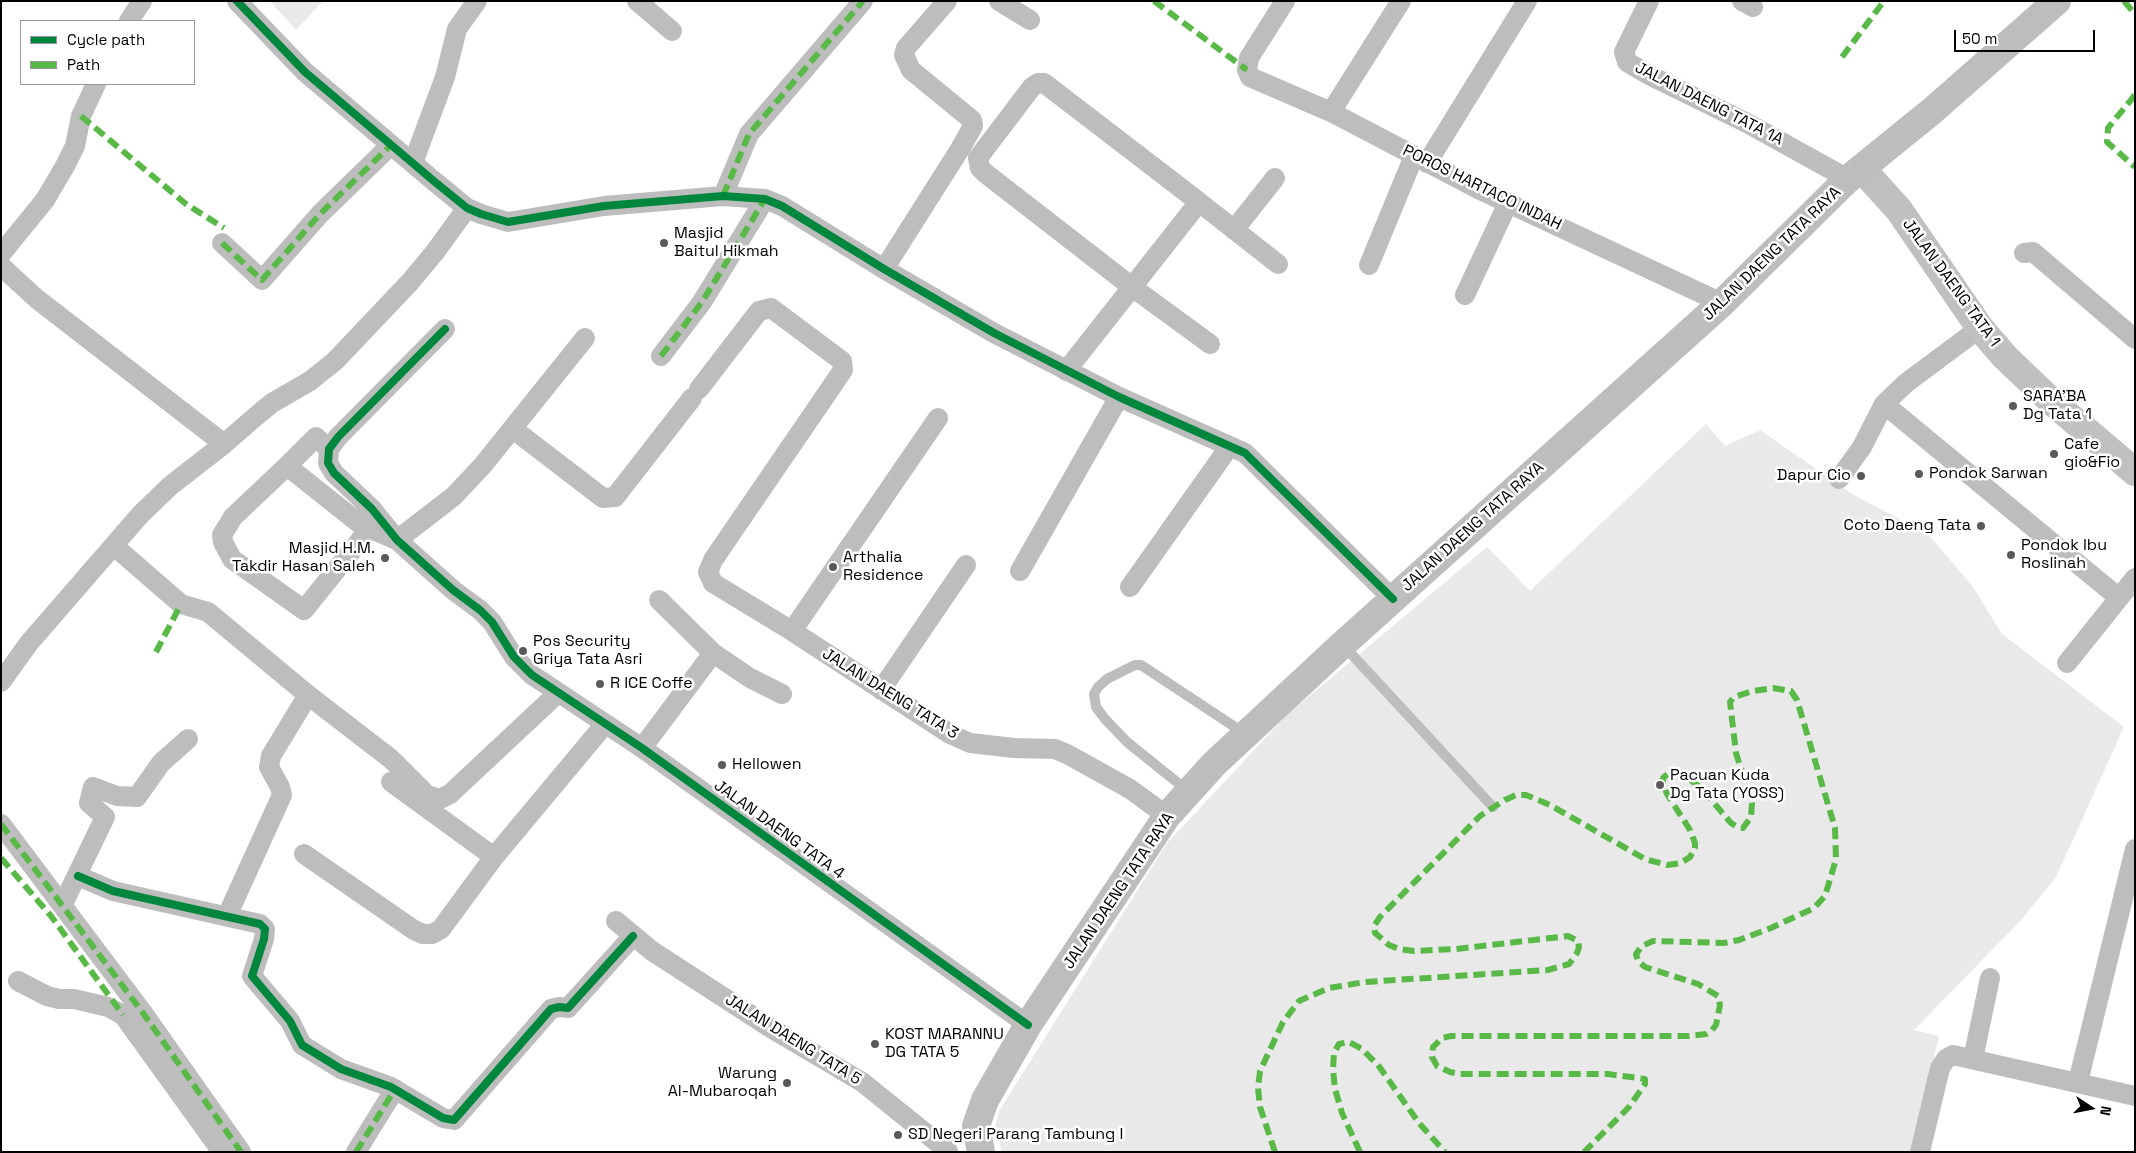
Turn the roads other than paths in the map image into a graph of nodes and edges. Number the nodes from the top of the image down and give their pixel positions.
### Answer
1 (142, 1) edge
2 (237, 1) edge
3 (477, 1) edge
4 (637, 1) edge
5 (947, 1) edge
6 (999, 1) edge
7 (1285, 1) edge
8 (1401, 1) edge
9 (1527, 1) edge
10 (1649, 1) edge
11 (2057, 1) edge
12 (861, 2) edge
13 (130, 20) edge
14 (1030, 20) dead end
15 (672, 31) dead end
16 (96, 85) edge
17 (1331, 112) junction
18 (390, 145) junction
19 (1421, 159) junction
20 (413, 163) junction
21 (1855, 174) junction
22 (1275, 178) dead end
23 (723, 196) junction
24 (765, 199) junction
25 (1199, 202) junction
26 (1508, 203) junction
27 (467, 208) junction
28 (1234, 230) junction
29 (222, 243) dead end
30 (2024, 253) dead end
31 (1, 254) edge
32 (1278, 264) dead end
33 (1369, 265) dead end
34 (1, 266) edge
35 (884, 269) junction
36 (1132, 287) junction
37 (1465, 295) dead end
38 (1722, 303) junction
39 (1980, 328) junction
40 (445, 329) dead end
41 (585, 338) dead end
42 (2135, 339) edge
43 (1210, 344) dead end
44 (661, 356) dead end
45 (1066, 371) junction
46 (1119, 397) junction
47 (1884, 404) junction
48 (938, 418) dead end
49 (513, 429) junction
50 (224, 444) junction
51 (1230, 447) junction
52 (329, 449) junction
53 (287, 466) junction
54 (2135, 472) edge
55 (1839, 480) dead end
56 (370, 528) junction
57 (397, 540) junction
58 (114, 546) junction
59 (966, 565) dead end
60 (1020, 570) dead end
61 (2135, 578) edge
62 (1130, 587) dead end
63 (2118, 597) junction
64 (1393, 599) junction
65 (659, 600) dead end
66 (792, 631) junction
67 (1342, 645) junction
68 (712, 653) junction
69 (2067, 663) dead end
70 (1, 682) edge
71 (881, 690) junction
72 (558, 693) junction
73 (782, 694) dead end
74 (308, 695) junction
75 (605, 724) junction
76 (1245, 734) junction
77 (188, 740) dead end
78 (642, 748) junction
79 (392, 782) dead end
80 (1189, 791) junction
81 (1493, 807) dead end
82 (1167, 816) junction
83 (1, 824) edge
84 (2135, 849) edge
85 (304, 854) dead end
86 (494, 857) junction
87 (78, 876) junction
88 (63, 904) junction
89 (226, 916) junction
90 (616, 921) dead end
91 (633, 936) junction
92 (1990, 978) dead end
93 (18, 981) dead end
94 (1028, 1025) junction
95 (1973, 1059) junction
96 (2078, 1082) junction
97 (395, 1090) junction
98 (2135, 1096) edge
99 (979, 1139) edge
100 (948, 1151) edge
101 (222, 1152) edge
102 (241, 1152) edge
103 (356, 1152) edge
104 (1920, 1152) edge

1 - 13 street
2 - 18 street
3 - 20 street
4 - 15 street
5 - 35 street
6 - 14 street
7 - 17 street, POROS HARTACO INDAH
8 - 17 street
9 - 19 street
10 - 21 street, JALAN DAENG TATA 1A
11 - 21 main road, JALAN DAENG TATA RAYA
12 - 23 street
16 - 31 street
17 - 19 street, POROS HARTACO INDAH
18 - 20 street
18 - 29 street
19 - 26 street, POROS HARTACO INDAH
19 - 33 street
20 - 27 street
21 - 38 main road, JALAN DAENG TATA RAYA
21 - 39 street, JALAN DAENG TATA 1
22 - 28 street
23 - 24 street
23 - 27 street
24 - 35 street
24 - 44 street
25 - 28 street
25 - 36 street
25 - 36 street
26 - 37 street
26 - 38 street, POROS HARTACO INDAH
27 - 50 street
28 - 32 street
30 - 42 street
34 - 50 street
35 - 45 street
36 - 43 street
36 - 45 street
38 - 64 main road, JALAN DAENG TATA RAYA
39 - 47 street
39 - 54 street, JALAN DAENG TATA 1
40 - 52 street
41 - 49 street
45 - 46 street
46 - 51 street
46 - 60 street
47 - 55 street
47 - 63 street
48 - 66 street
49 - 57 street
49 - 66 street, JALAN DAENG TATA 3
50 - 58 street
51 - 62 street
51 - 64 street
52 - 53 street
52 - 57 street
53 - 56 street
53 - 56 street
56 - 57 street
57 - 72 street, JALAN DAENG TATA 4
58 - 70 street
58 - 74 street
59 - 71 street
61 - 63 street
63 - 69 street
64 - 67 main road, JALAN DAENG TATA RAYA
65 - 68 street
66 - 71 street, JALAN DAENG TATA 3
67 - 76 main road, JALAN DAENG TATA RAYA
67 - 81 lane
68 - 73 street
68 - 78 street
71 - 82 street, JALAN DAENG TATA 3
72 - 74 street
72 - 75 street, JALAN DAENG TATA 4
74 - 89 street
75 - 78 street, JALAN DAENG TATA 4
75 - 86 street
76 - 80 main road, JALAN DAENG TATA RAYA
76 - 80 lane
77 - 87 street
78 - 94 street, JALAN DAENG TATA 4
79 - 86 street
80 - 82 main road, JALAN DAENG TATA RAYA
82 - 94 main road, JALAN DAENG TATA RAYA
83 - 88 street
84 - 96 street
85 - 86 street
87 - 88 street
87 - 89 street
88 - 102 street
89 - 97 street
90 - 91 street, JALAN DAENG TATA 5
91 - 97 street
91 - 100 street, JALAN DAENG TATA 5
92 - 95 street
93 - 101 street
94 - 99 main road, JALAN DAENG TATA RAYA
95 - 96 street
95 - 104 street
96 - 98 street
97 - 103 street
99 - 100 street

